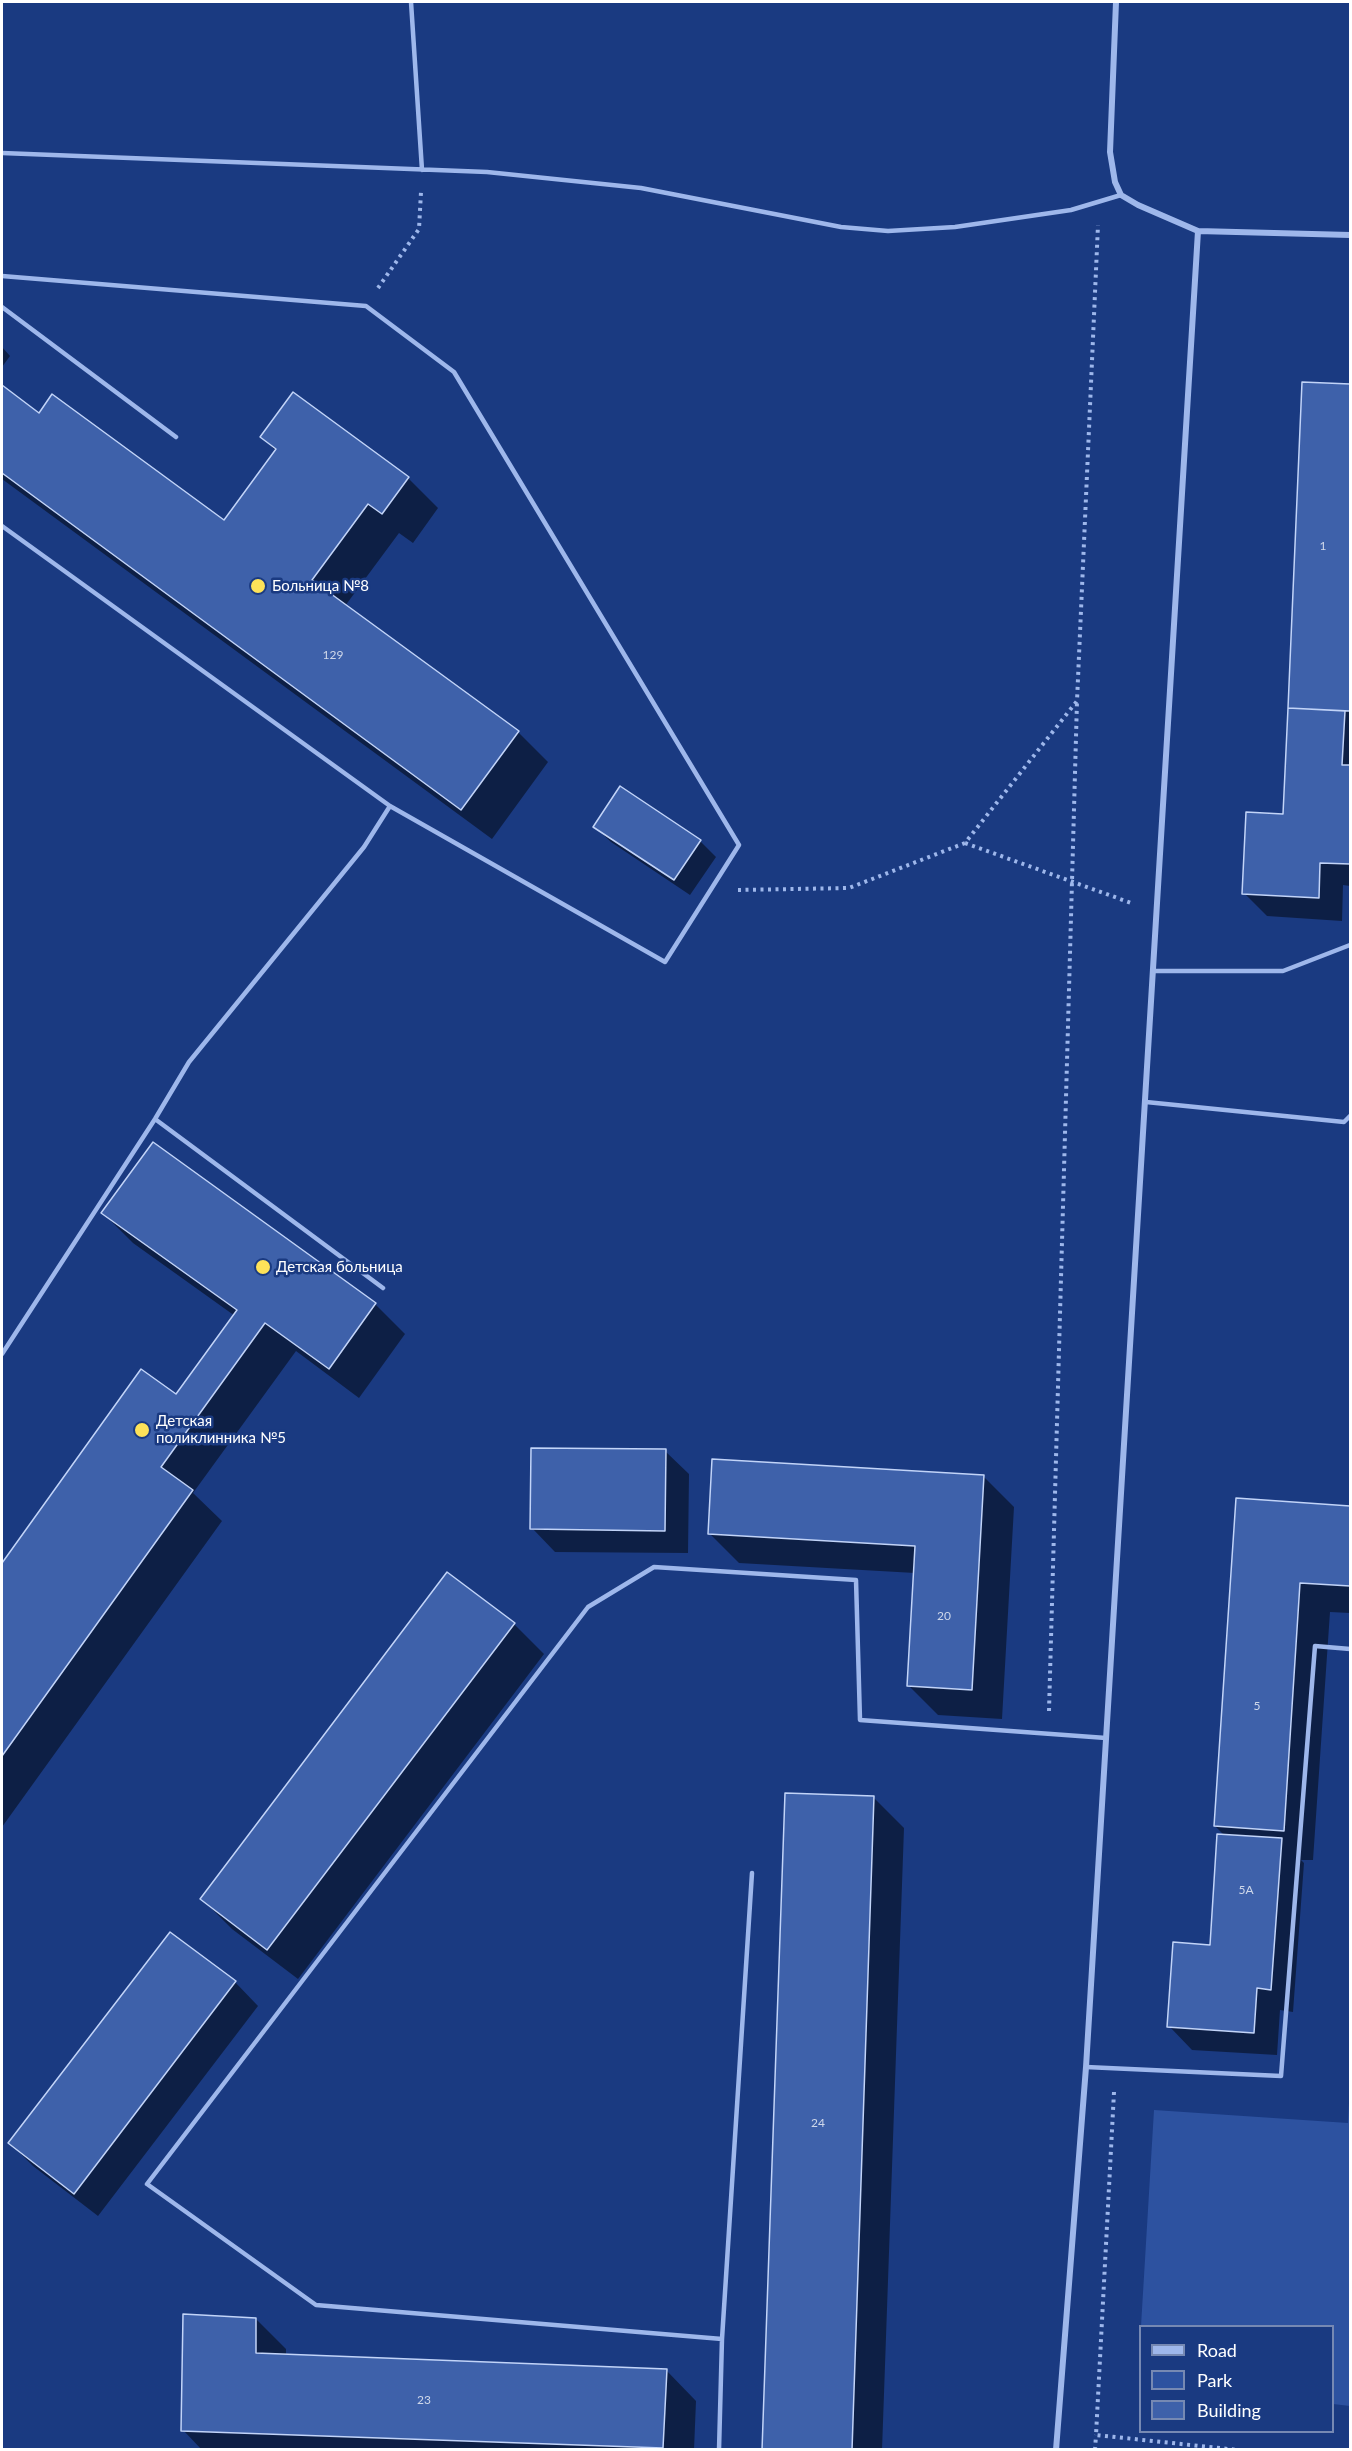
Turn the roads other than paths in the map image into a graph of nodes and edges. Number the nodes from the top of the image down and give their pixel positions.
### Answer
1 (411, 2) edge
2 (1116, 2) edge
3 (2, 153) edge
4 (422, 170) junction
5 (1122, 195) junction
6 (1198, 231) junction
7 (1350, 235) edge
8 (2, 276) edge
9 (2, 307) edge
10 (176, 437) dead end
11 (2, 526) edge
12 (390, 806) junction
13 (1350, 945) edge
14 (1154, 971) junction
15 (1146, 1102) junction
16 (1350, 1116) edge
17 (154, 1119) junction
18 (383, 1288) dead end
19 (2, 1354) edge
20 (1350, 1649) edge
21 (1106, 1738) junction
22 (752, 1873) dead end
23 (1086, 2067) junction
24 (722, 2339) junction
25 (719, 2450) edge
26 (1056, 2450) edge

1 - 4 lane
2 - 5 street
3 - 4 lane
4 - 5 lane
5 - 6 street
6 - 7 street
6 - 14 street
8 - 12 lane
9 - 10 lane
11 - 12 lane
12 - 17 lane
13 - 14 lane
14 - 15 street
15 - 16 lane
15 - 21 street
17 - 18 lane
17 - 19 lane
20 - 23 lane
21 - 23 street
21 - 24 lane
22 - 24 lane
23 - 26 street
24 - 25 lane

